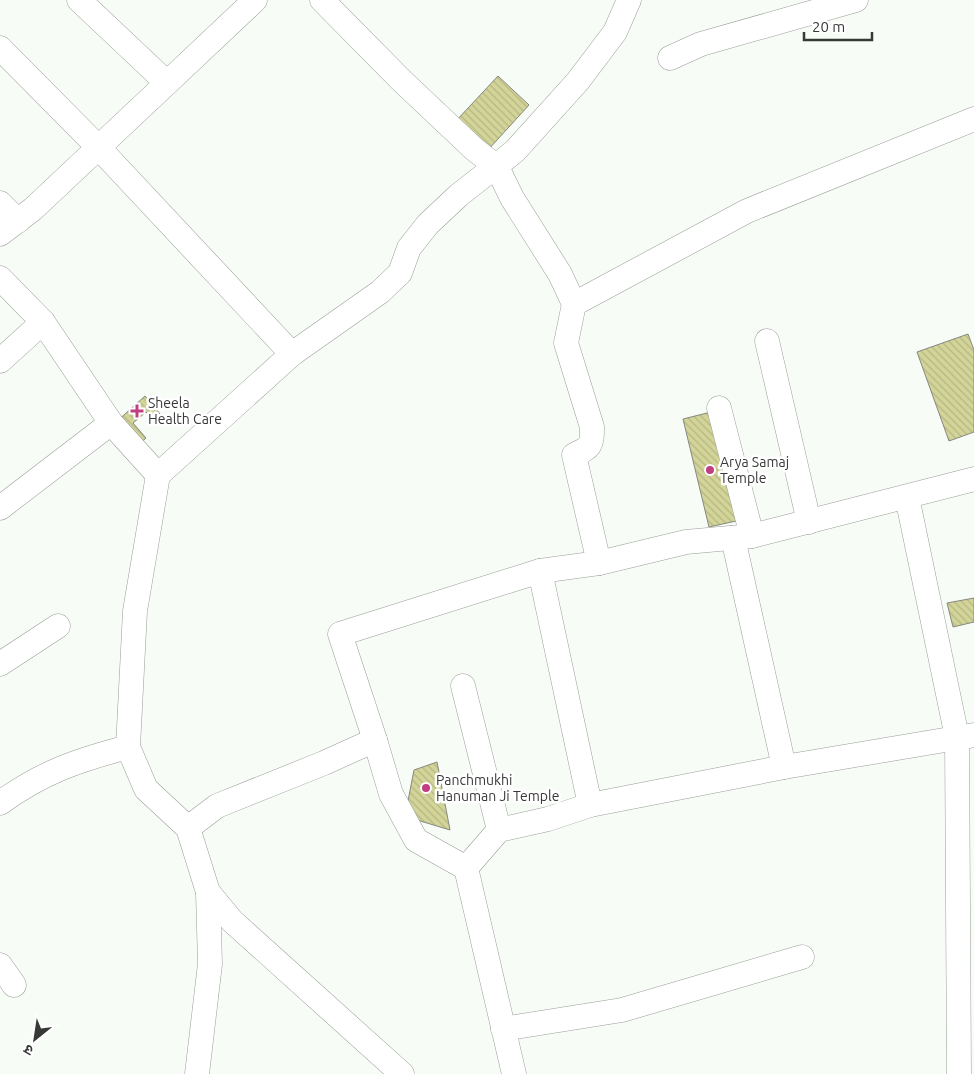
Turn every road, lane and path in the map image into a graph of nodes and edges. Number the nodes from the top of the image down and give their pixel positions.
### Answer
1 (80, 0) edge
2 (255, 0) edge
3 (322, 0) edge
4 (629, 0) edge
5 (856, 0) edge
6 (0, 48) edge
7 (670, 58) dead end
8 (167, 83) junction
9 (974, 119) edge
10 (99, 148) junction
11 (497, 167) junction
12 (0, 203) edge
13 (9, 228) edge
14 (0, 278) edge
15 (574, 304) junction
16 (43, 322) junction
17 (767, 341) dead end
18 (292, 354) junction
19 (0, 361) edge
20 (719, 408) dead end
21 (111, 423) junction
22 (158, 475) junction
23 (974, 479) edge
24 (907, 497) junction
25 (0, 508) edge
26 (809, 522) junction
27 (742, 537) junction
28 (599, 562) junction
29 (540, 571) junction
30 (58, 626) dead end
31 (0, 664) edge
32 (463, 686) dead end
33 (965, 736) edge
34 (376, 740) junction
35 (128, 747) junction
36 (784, 767) junction
37 (0, 803) edge
38 (590, 806) junction
39 (188, 828) junction
40 (499, 830) junction
41 (466, 868) junction
42 (208, 892) junction
43 (802, 957) dead end
44 (0, 965) edge
45 (14, 985) dead end
46 (503, 1029) junction
47 (197, 1074) edge
48 (402, 1074) edge
49 (514, 1074) edge
50 (959, 1074) edge

1 - 8 street
2 - 8 street
3 - 11 street
4 - 11 street
5 - 7 street
6 - 10 street
8 - 10 street
9 - 15 street
10 - 13 street
10 - 18 street
11 - 15 street
11 - 18 street
12 - 13 street
14 - 16 street
15 - 28 street
16 - 19 street
16 - 21 street
17 - 26 street
18 - 22 street
20 - 27 street
21 - 22 street
21 - 25 street
22 - 35 street
23 - 24 street
24 - 26 street
24 - 33 street
26 - 27 street
27 - 28 street
27 - 36 street
28 - 29 street
29 - 34 street
29 - 38 street
30 - 31 street
32 - 40 street
33 - 36 street
33 - 50 street
34 - 39 street
34 - 41 street
35 - 37 street
35 - 39 street
36 - 38 street
38 - 40 street
39 - 42 street
40 - 41 street
41 - 46 street
42 - 47 street
42 - 48 street
43 - 46 street
44 - 45 street
46 - 49 street

